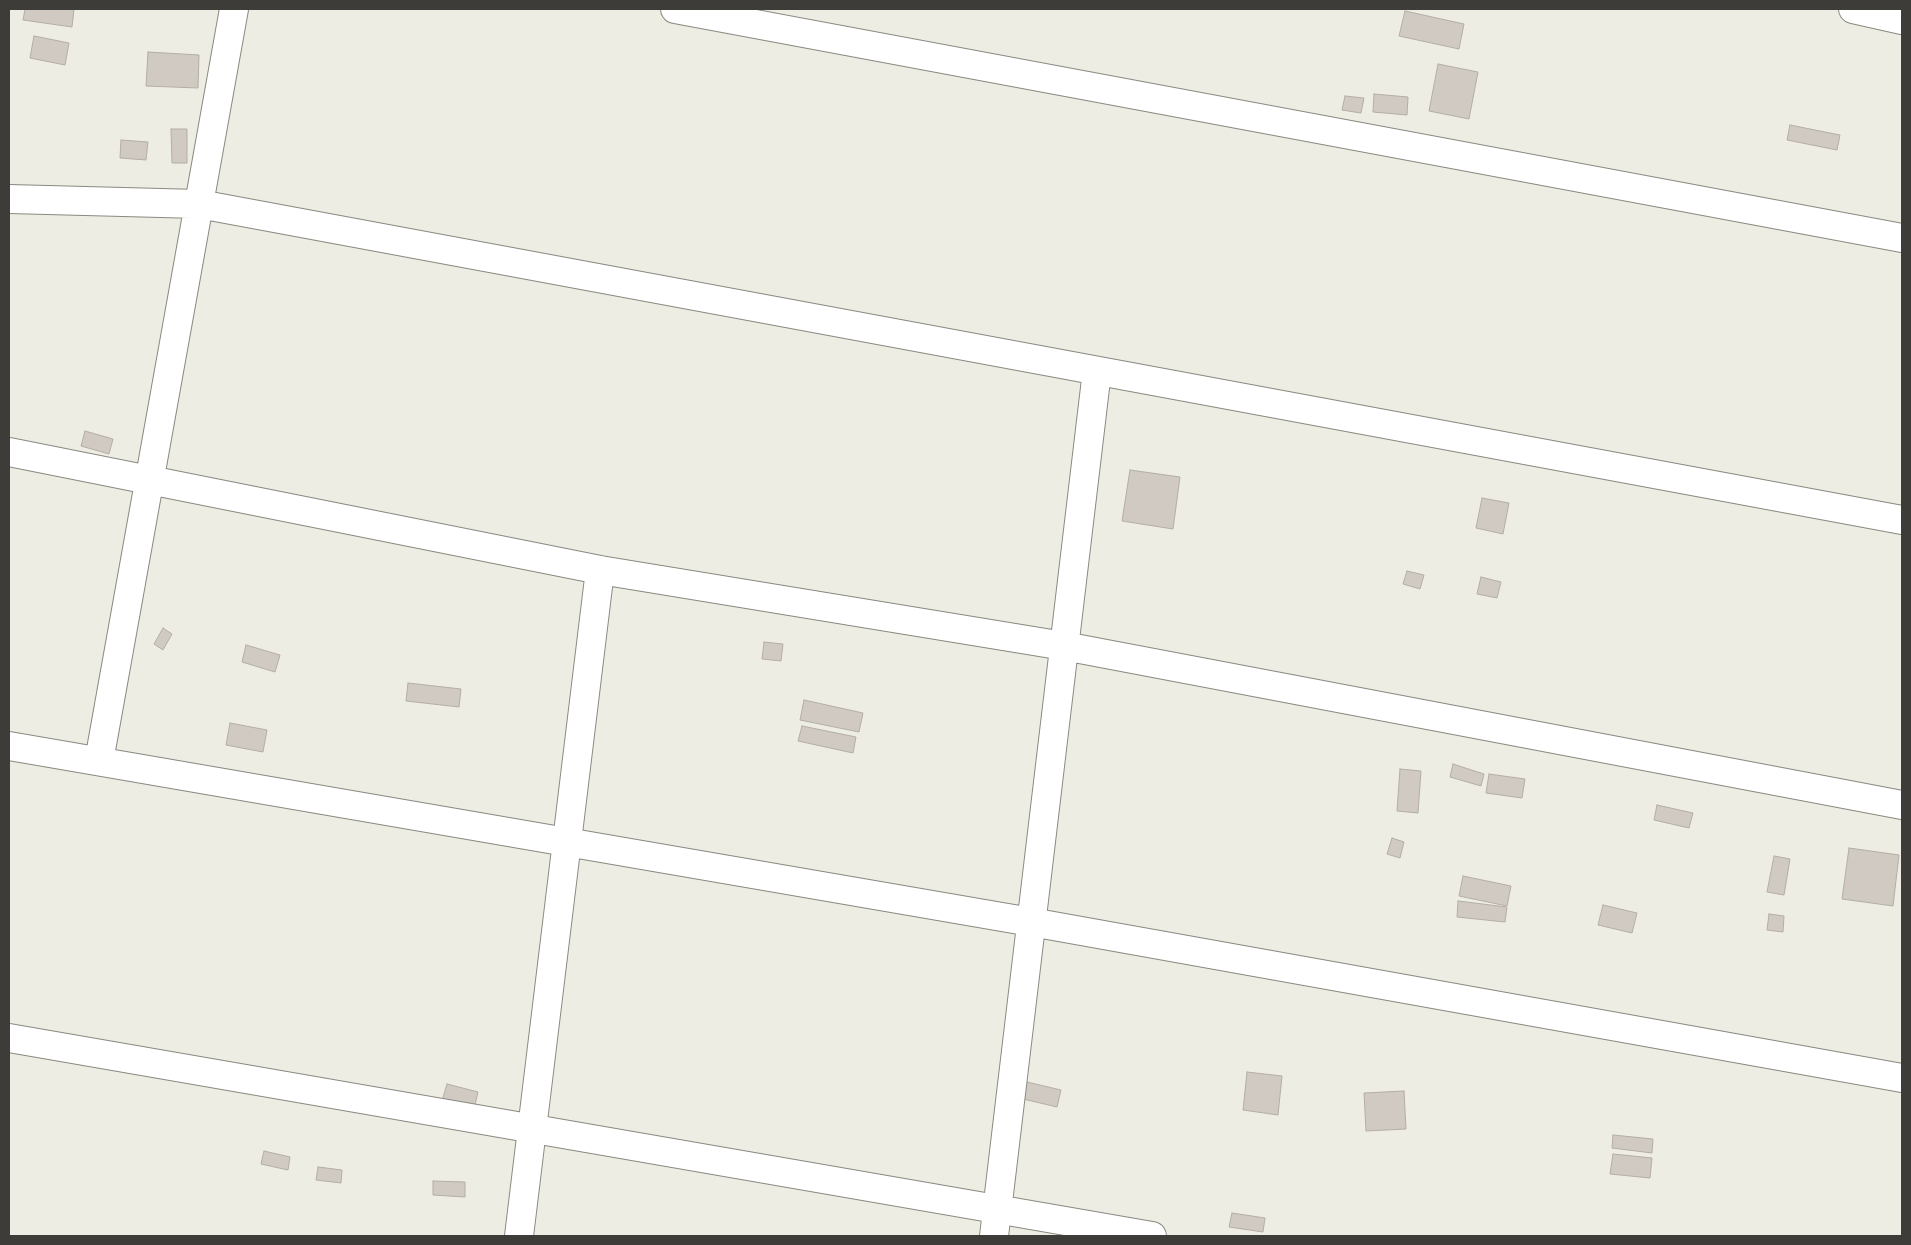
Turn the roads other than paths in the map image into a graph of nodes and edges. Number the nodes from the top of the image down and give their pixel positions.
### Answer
1 (234, 9) edge
2 (675, 9) edge
3 (1853, 9) edge
4 (1902, 20) edge
5 (9, 199) edge
6 (199, 204) junction
7 (1902, 238) edge
8 (1097, 371) junction
9 (9, 452) edge
10 (149, 480) junction
11 (1902, 520) edge
12 (600, 570) junction
13 (1064, 646) junction
14 (9, 746) edge
15 (99, 762) junction
16 (1902, 805) edge
17 (567, 841) junction
18 (1031, 922) junction
19 (9, 1038) edge
20 (1902, 1078) edge
21 (532, 1128) junction
22 (997, 1208) junction
23 (519, 1236) edge
24 (994, 1236) edge
25 (1152, 1236) edge

1 - 6 street
2 - 7 street
3 - 4 street
5 - 6 street
6 - 8 street
6 - 10 street
8 - 11 street
8 - 13 street
9 - 10 street
10 - 12 street
10 - 15 street
12 - 13 street
12 - 17 street
13 - 16 street
13 - 18 street
14 - 15 street
15 - 17 street
17 - 18 street
17 - 21 street
18 - 20 street
18 - 22 street
19 - 21 street
21 - 22 street
21 - 23 street
22 - 24 street
22 - 25 street

